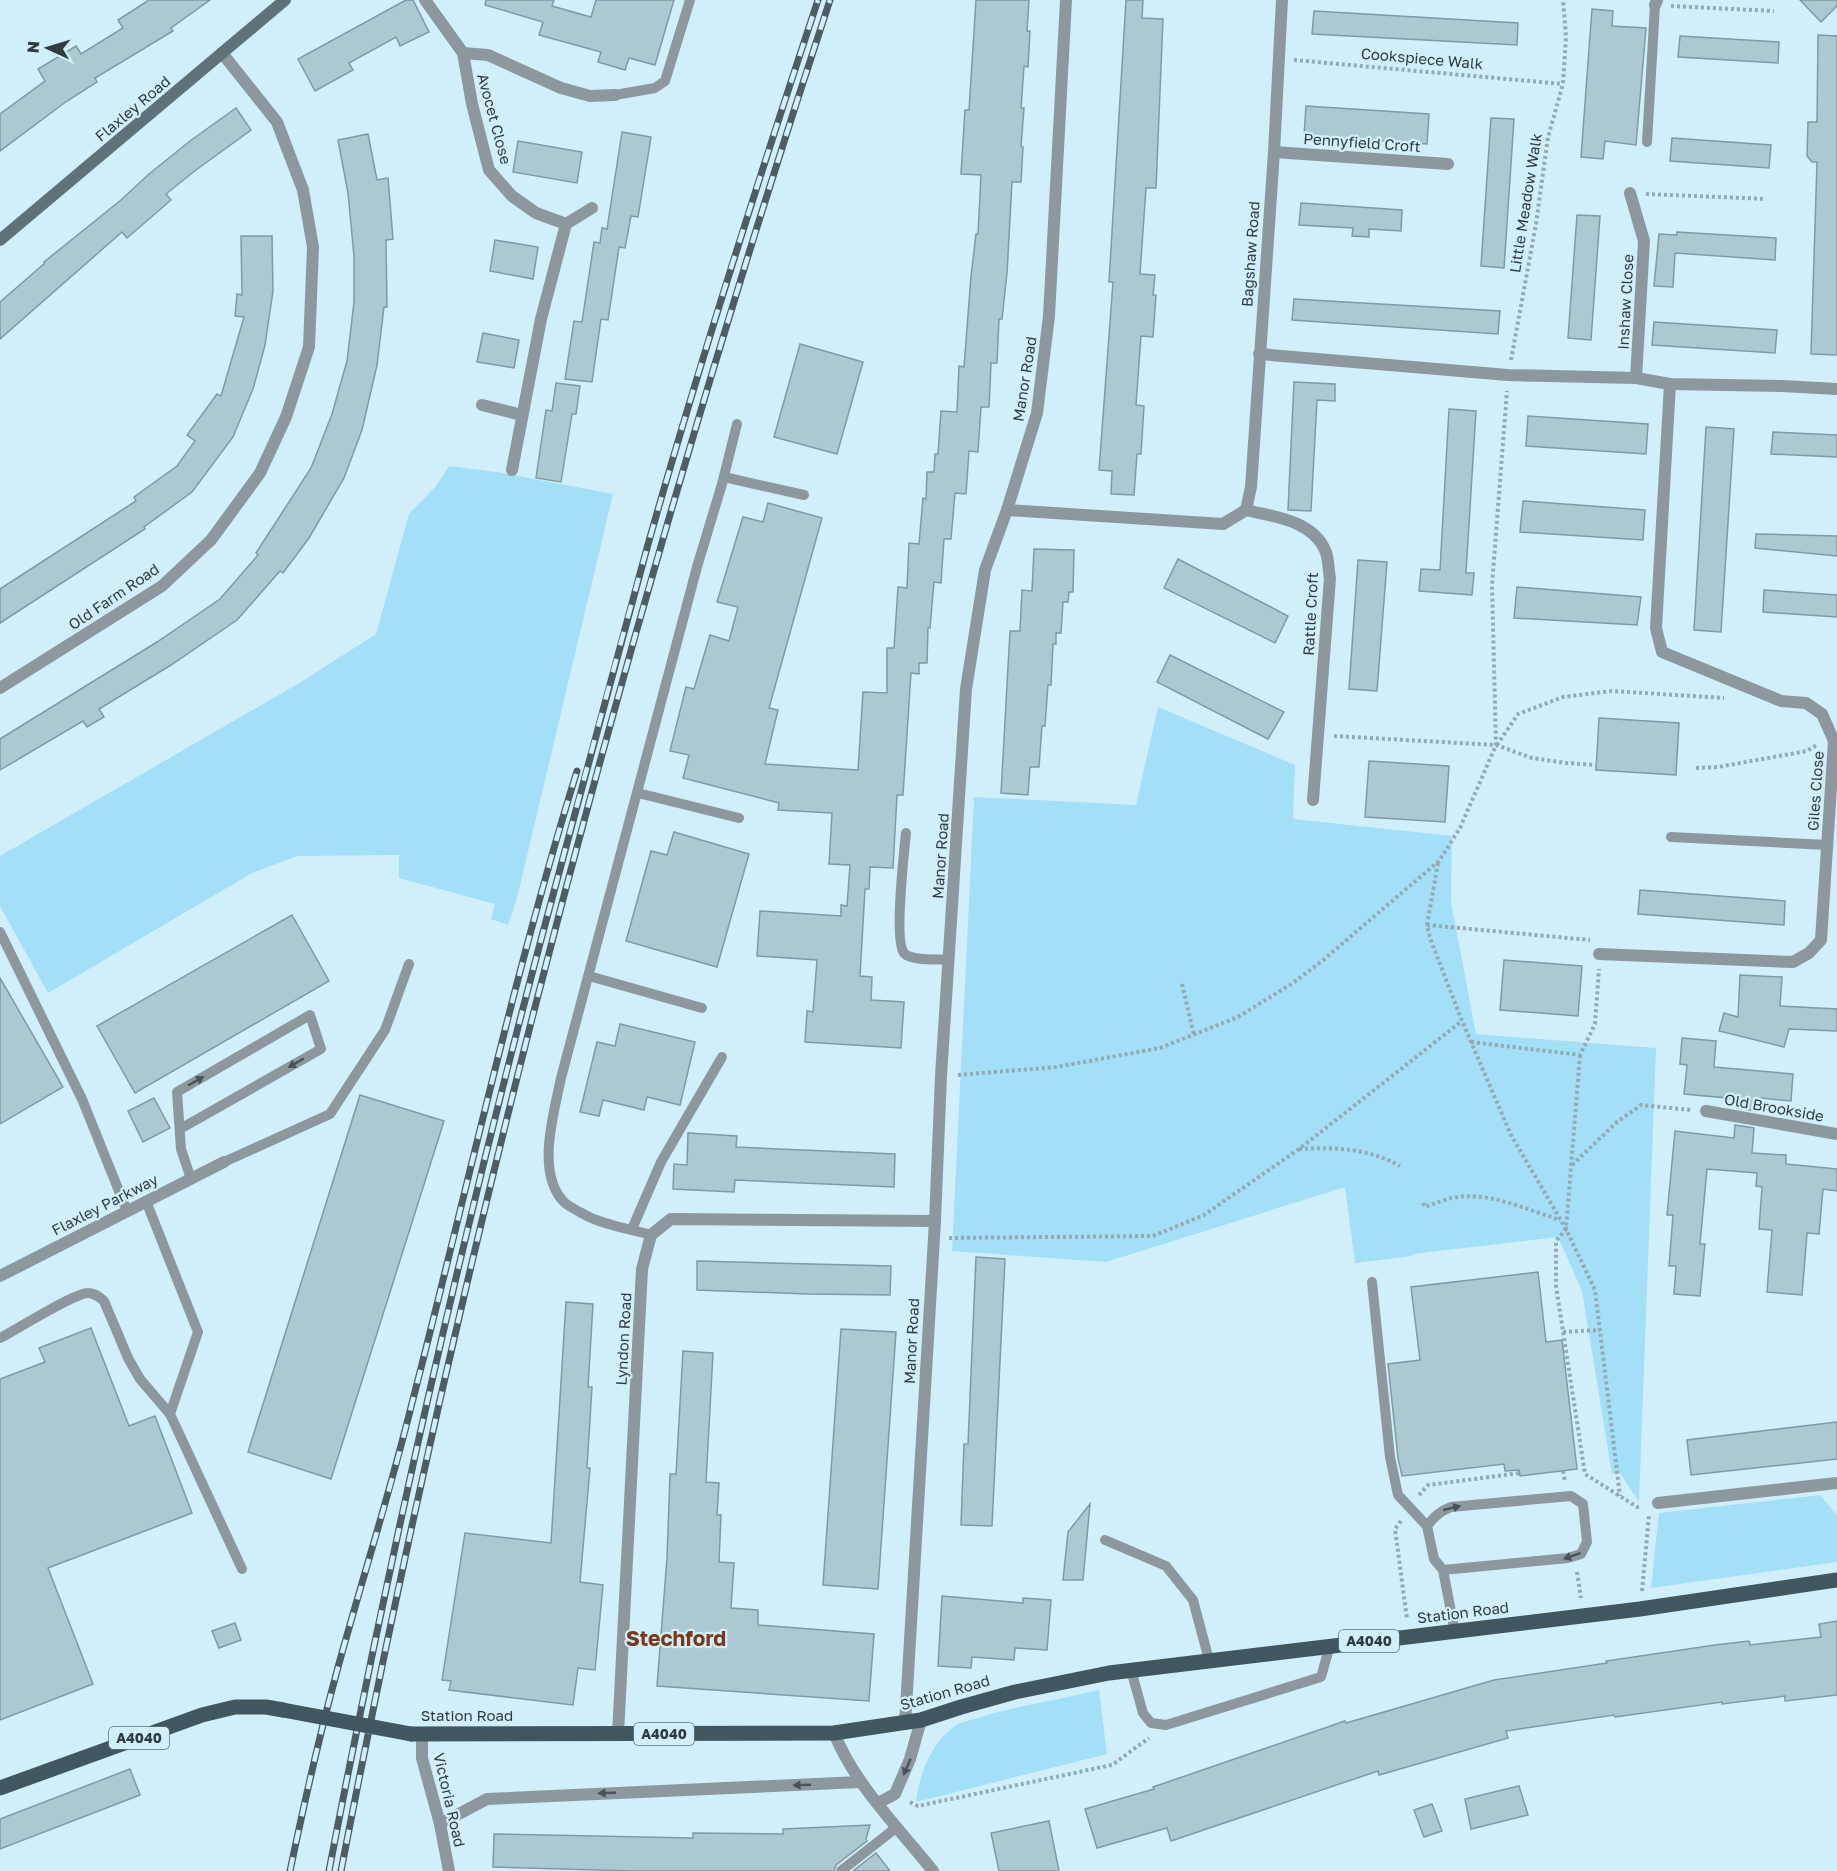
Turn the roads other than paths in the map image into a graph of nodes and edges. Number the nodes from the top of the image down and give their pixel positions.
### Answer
1 (285, 0) edge
2 (425, 0) edge
3 (690, 0) edge
4 (1066, 0) edge
5 (1282, 0) edge
6 (1656, 3) edge
7 (222, 53) junction
8 (463, 53) junction
9 (615, 95) joint
10 (1647, 142) dead end
11 (1274, 152) junction
12 (1448, 164) dead end
13 (1630, 193) road end
14 (592, 208) dead end
15 (566, 224) junction
16 (0, 240) edge
17 (1258, 354) junction
18 (1636, 378) junction
19 (1670, 384) junction
20 (1837, 390) edge
21 (482, 405) dead end
22 (522, 415) junction
23 (737, 424) dead end
24 (512, 470) dead end
25 (724, 477) junction
26 (804, 495) dead end
27 (1007, 510) junction
28 (1246, 510) junction
29 (0, 688) edge
30 (638, 793) junction
31 (1313, 800) dead end
32 (739, 818) dead end
33 (906, 833) dead end
34 (1671, 837) dead end
35 (1827, 845) junction
36 (0, 932) edge
37 (1599, 954) road end
38 (949, 960) junction
39 (409, 964) dead end
40 (590, 976) junction
41 (702, 1008) dead end
42 (722, 1057) dead end
43 (1706, 1111) road end
44 (180, 1129) junction
45 (1837, 1134) edge
46 (224, 1162) joint
47 (191, 1179) junction
48 (146, 1201) junction
49 (127, 1211) junction
50 (935, 1221) junction
51 (632, 1229) junction
52 (651, 1235) junction
53 (0, 1276) edge
54 (1372, 1282) dead end
55 (0, 1338) edge
56 (170, 1414) junction
57 (1837, 1483) edge
58 (1658, 1503) dead end
59 (1427, 1526) junction
60 (1105, 1540) dead end
61 (242, 1569) dead end
62 (1443, 1570) junction
63 (1837, 1580) edge
64 (1455, 1632) junction
65 (1330, 1645) junction
66 (1209, 1660) junction
67 (1131, 1670) junction
68 (921, 1720) junction
69 (905, 1724) junction
70 (834, 1733) junction
71 (618, 1734) junction
72 (417, 1735) junction
73 (860, 1782) junction
74 (0, 1788) edge
75 (878, 1803) junction
76 (440, 1824) junction
77 (897, 1827) junction
78 (448, 1871) edge
79 (841, 1871) edge
80 (933, 1871) edge

1 - 7 street, Flaxley Road
2 - 8 street
3 - 9 lane
4 - 27 street, Manor Road
5 - 11 street, Bagshaw Road
6 - 10 lane
7 - 16 street, Flaxley Road
7 - 29 street, Old Farm Road
8 - 9 street
8 - 15 street, Avocet Close
11 - 12 street, Pennyfield Croft
11 - 17 street, Bagshaw Road
13 - 18 street, Inshaw Close
14 - 15 street
15 - 22 street
17 - 18 street
17 - 28 street, Bagshaw Road
18 - 19 street
19 - 20 street
19 - 35 street, Giles Close
21 - 22 street
22 - 24 street
23 - 25 lane
25 - 26 lane
25 - 30 lane
27 - 28 street
27 - 38 street, Manor Road
28 - 31 street, Rattle Croft
30 - 32 lane
30 - 40 lane
33 - 38 lane
34 - 35 lane
35 - 37 street, Giles Close
36 - 49 lane
38 - 50 street, Manor Road
39 - 46 lane
40 - 41 lane
40 - 51 lane
42 - 51 lane
43 - 45 street, Old Brookside
44 -> 44 lane
44 - 47 lane
46 - 47 street, Flaxley Parkway
47 - 48 street, Flaxley Parkway
48 - 49 street, Flaxley Parkway
48 - 56 lane
49 - 53 street, Flaxley Parkway
50 - 52 street
50 - 69 street, Manor Road
51 - 52 lane
52 - 71 street, Lyndon Road
54 - 59 lane
55 - 56 lane
56 - 61 lane
57 - 58 street
59 - 62 lane
59 -> 62 lane
60 - 66 lane
62 - 64 lane
63 - 64 main road, Station Road / A4040
64 - 65 main road, Station Road / A4040
65 - 66 main road, Station Road / A4040
65 - 67 lane
66 - 67 main road, Station Road / A4040
67 - 68 main road, Station Road / A4040
68 - 69 main road, Station Road / A4040
68 -> 75 street
69 - 70 main road, Station Road / A4040
70 - 71 main road, Station Road / A4040
70 - 73 street
71 - 72 main road, Station Road / A4040
72 - 74 main road, Station Road / A4040, bridge
72 - 76 street, Victoria Road
73 - 75 street
73 -> 76 street
75 - 77 street
76 - 78 street, Victoria Road
77 - 79 lane
77 - 80 street

